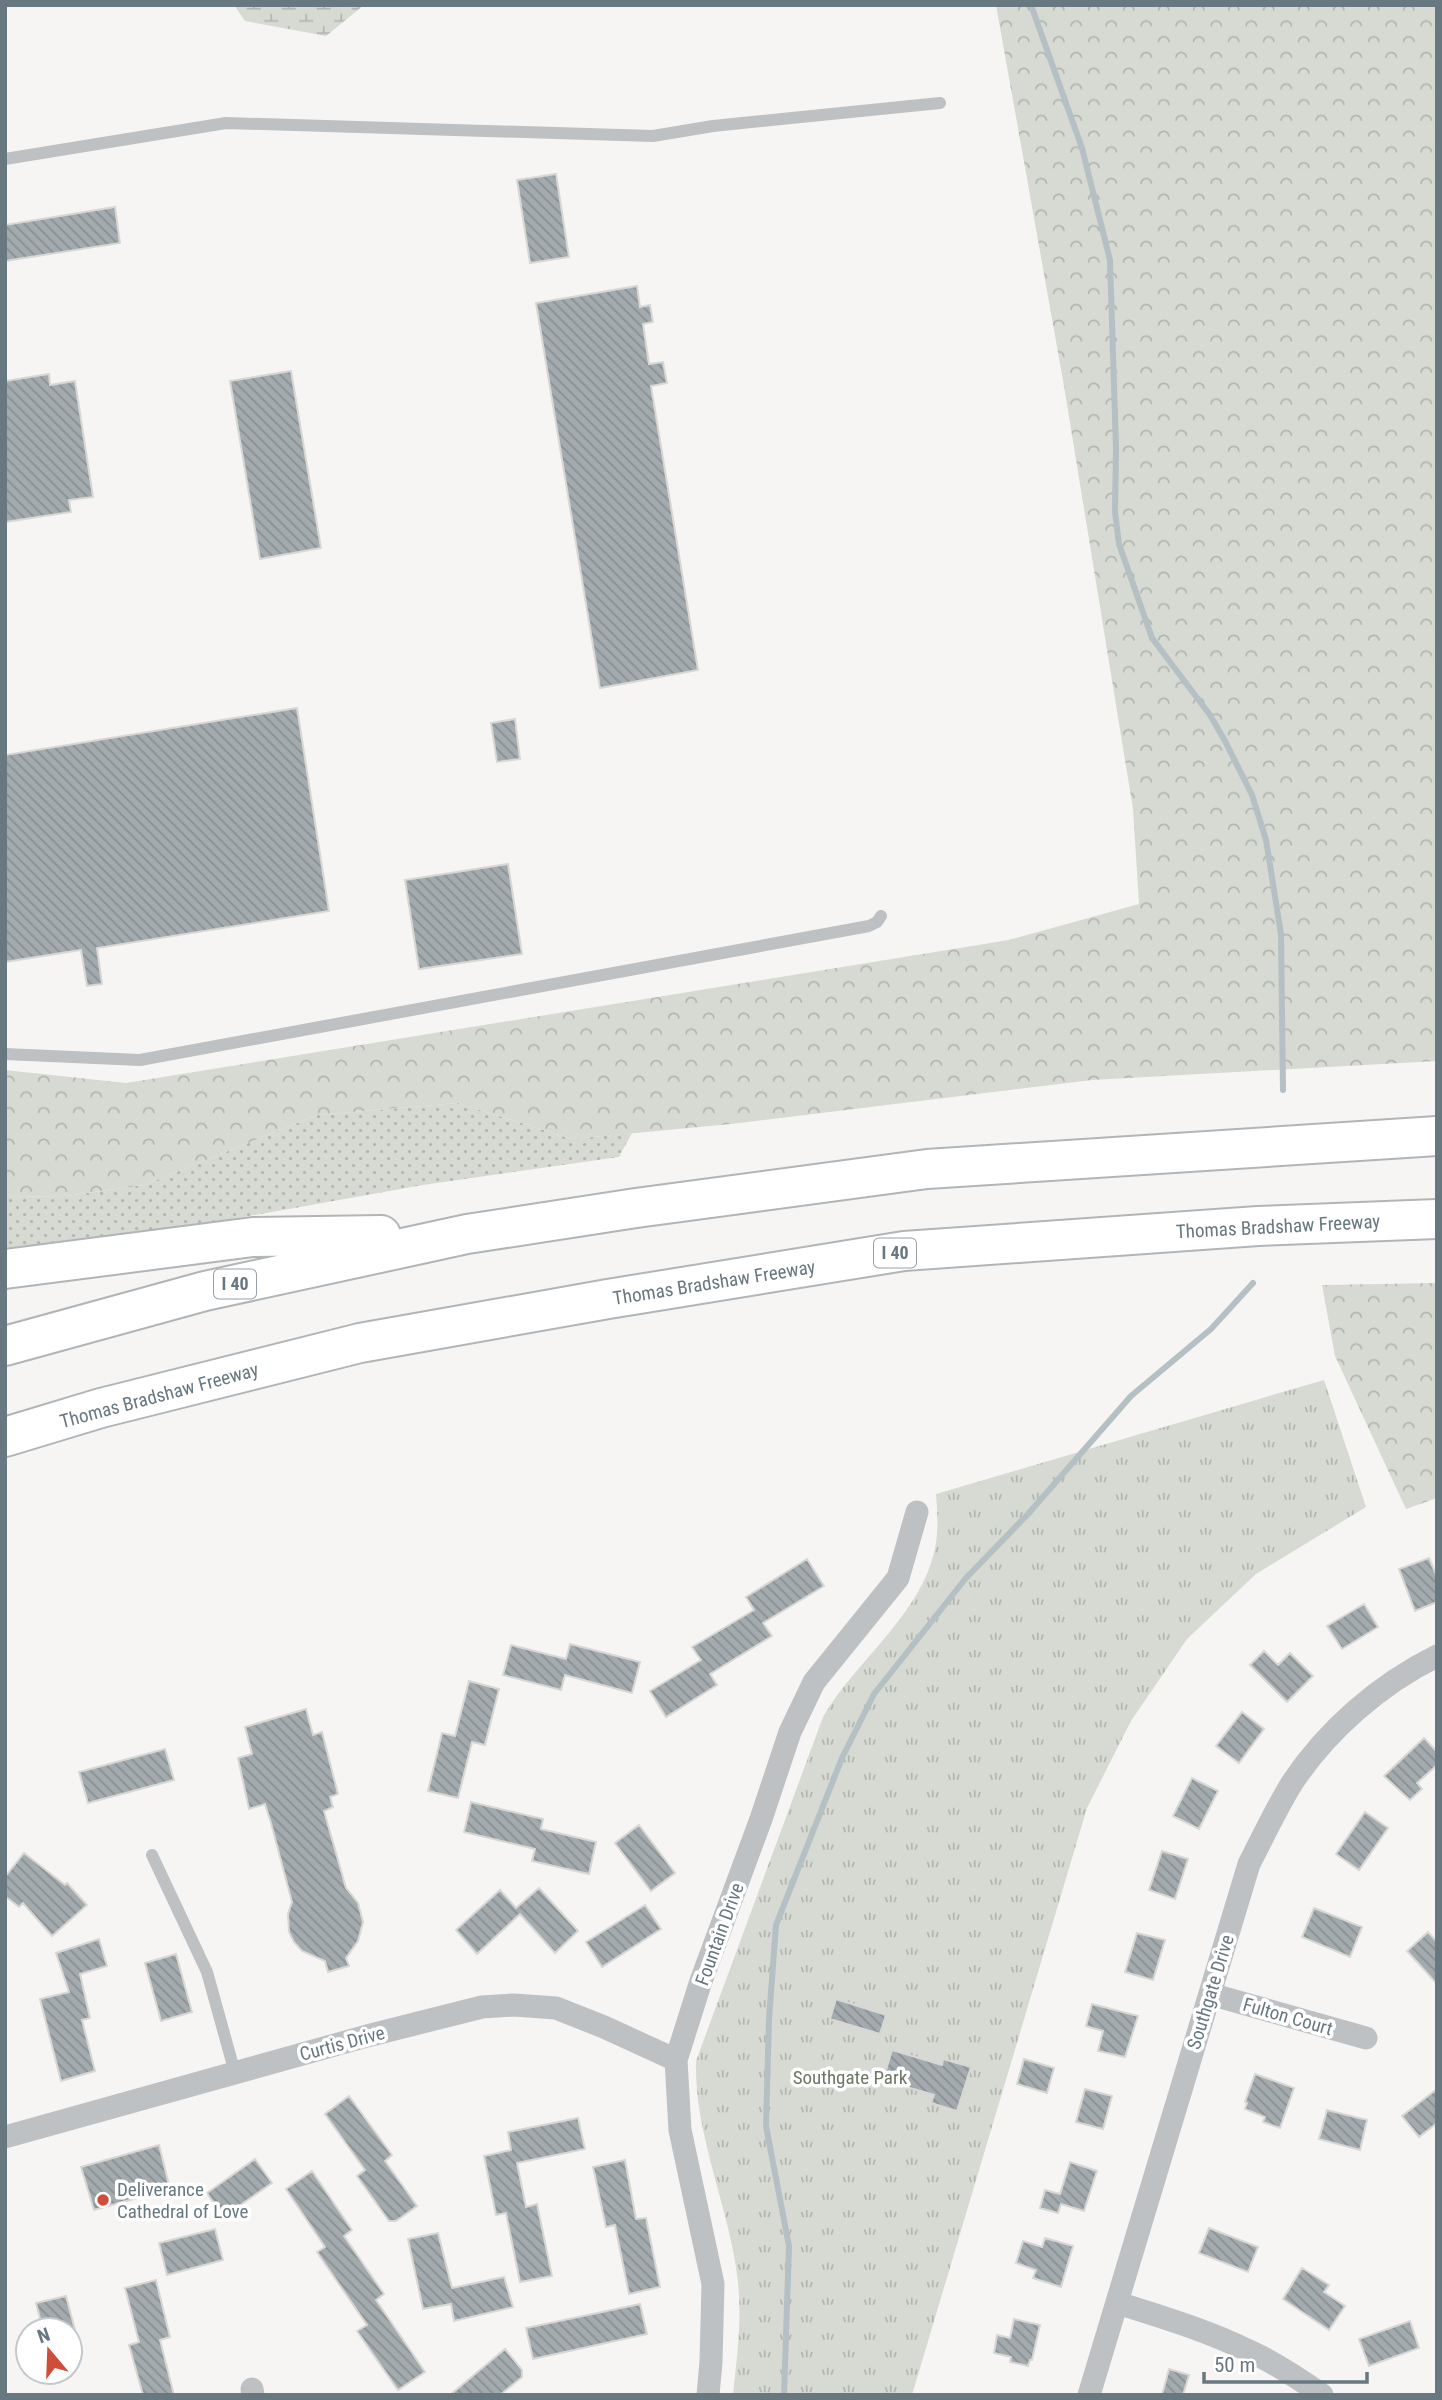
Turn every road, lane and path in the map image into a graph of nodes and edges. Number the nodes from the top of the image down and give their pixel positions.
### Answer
1 (940, 103) dead end
2 (5, 159) edge
3 (881, 916) dead end
4 (5, 1054) edge
5 (1437, 1136) edge
6 (1437, 1219) edge
7 (467, 1234) junction
8 (5, 1269) edge
9 (5, 1346) edge
10 (5, 1437) edge
11 (918, 1512) dead end
12 (1437, 1656) edge
13 (152, 1855) dead end
14 (1210, 1994) junction
15 (1366, 2038) dead end
16 (676, 2060) junction
17 (235, 2073) junction
18 (7, 2130) edge
19 (1118, 2303) junction
20 (708, 2395) edge
21 (1089, 2395) edge
22 (1322, 2395) edge

1 - 2 lane
3 - 4 lane
5 - 7 highway, I 40
6 - 10 highway, Thomas Bradshaw Freeway / I 40
7 - 8 highway
7 - 9 highway, I 40
11 - 16 street, Fountain Drive
12 - 14 street, Southgate Drive
13 - 17 lane
14 - 15 street, Fulton Court
14 - 19 street, Southgate Drive
16 - 17 street, Curtis Drive
16 - 20 street, Fountain Drive
17 - 18 street, Curtis Drive
19 - 21 street, Southgate Drive
19 - 22 street

